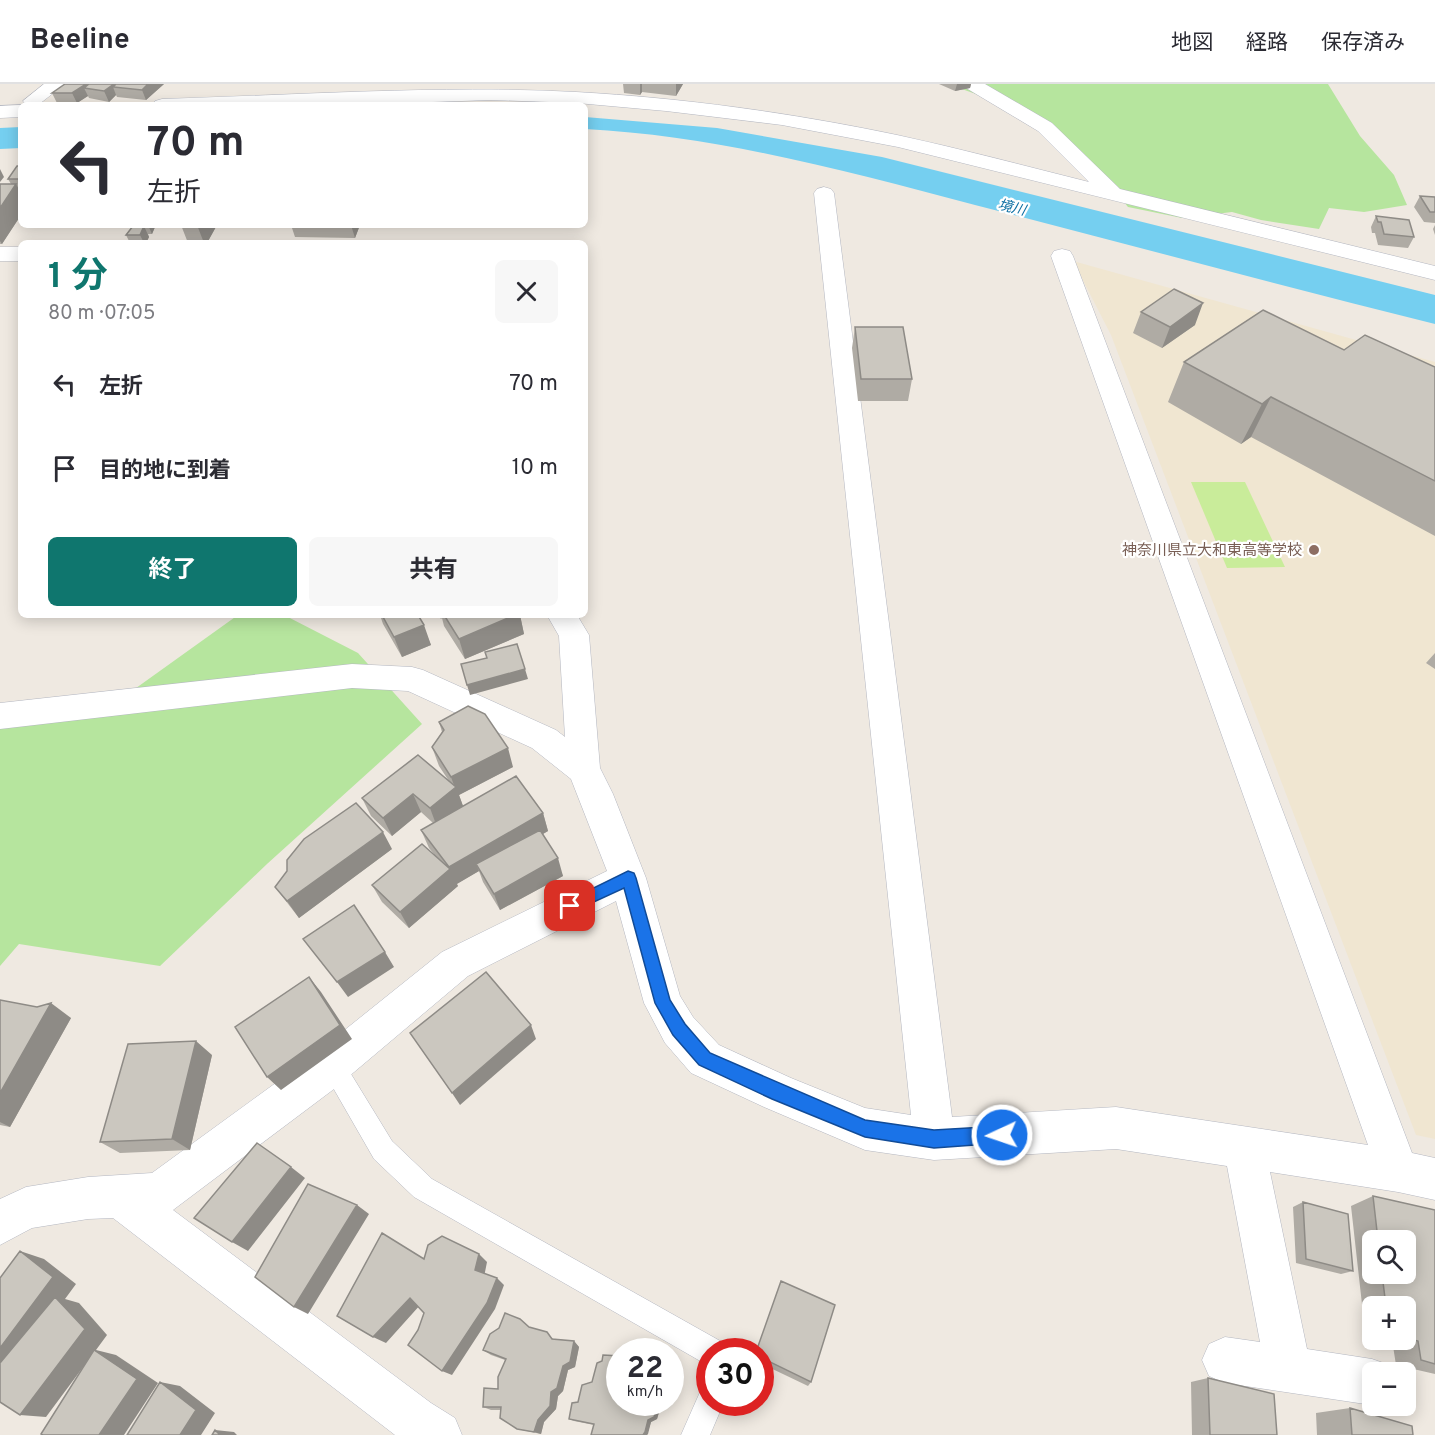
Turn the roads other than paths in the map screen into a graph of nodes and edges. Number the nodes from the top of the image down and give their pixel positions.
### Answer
1 (56, 84) edge
2 (545, 84) edge
3 (972, 84) edge
4 (236, 86) dead end
5 (31, 102) edge
6 (261, 102) edge
7 (18, 108) edge
8 (0, 112) edge
9 (824, 193) dead end
10 (1112, 194) junction
11 (0, 254) edge
12 (18, 254) edge
13 (1062, 256) dead end
14 (1434, 271) edge
15 (564, 618) edge
16 (0, 716) edge
17 (583, 768) junction
18 (628, 878) junction
19 (332, 1064) junction
20 (934, 1139) junction
21 (1244, 1146) junction
22 (1398, 1171) junction
23 (1435, 1179) edge
24 (121, 1197) junction
25 (0, 1223) edge
26 (696, 1343) edge
27 (1225, 1360) dead end
28 (1288, 1370) junction
29 (1362, 1381) edge
30 (704, 1416) edge
31 (438, 1435) edge
32 (695, 1435) edge

1 - 5 street
2 - 4 street
3 - 10 street
6 - 10 street
7 - 8 street
9 - 20 street
10 - 14 street
11 - 12 street
13 - 22 street
15 - 17 street
16 - 17 street
17 - 18 street
18 - 19 street
18 - 20 street
19 - 24 street
19 - 26 lane
20 - 21 street
21 - 22 street
21 - 28 street
22 - 23 street
24 - 25 street
24 - 31 street
27 - 28 street
28 - 29 street
30 - 32 lane

